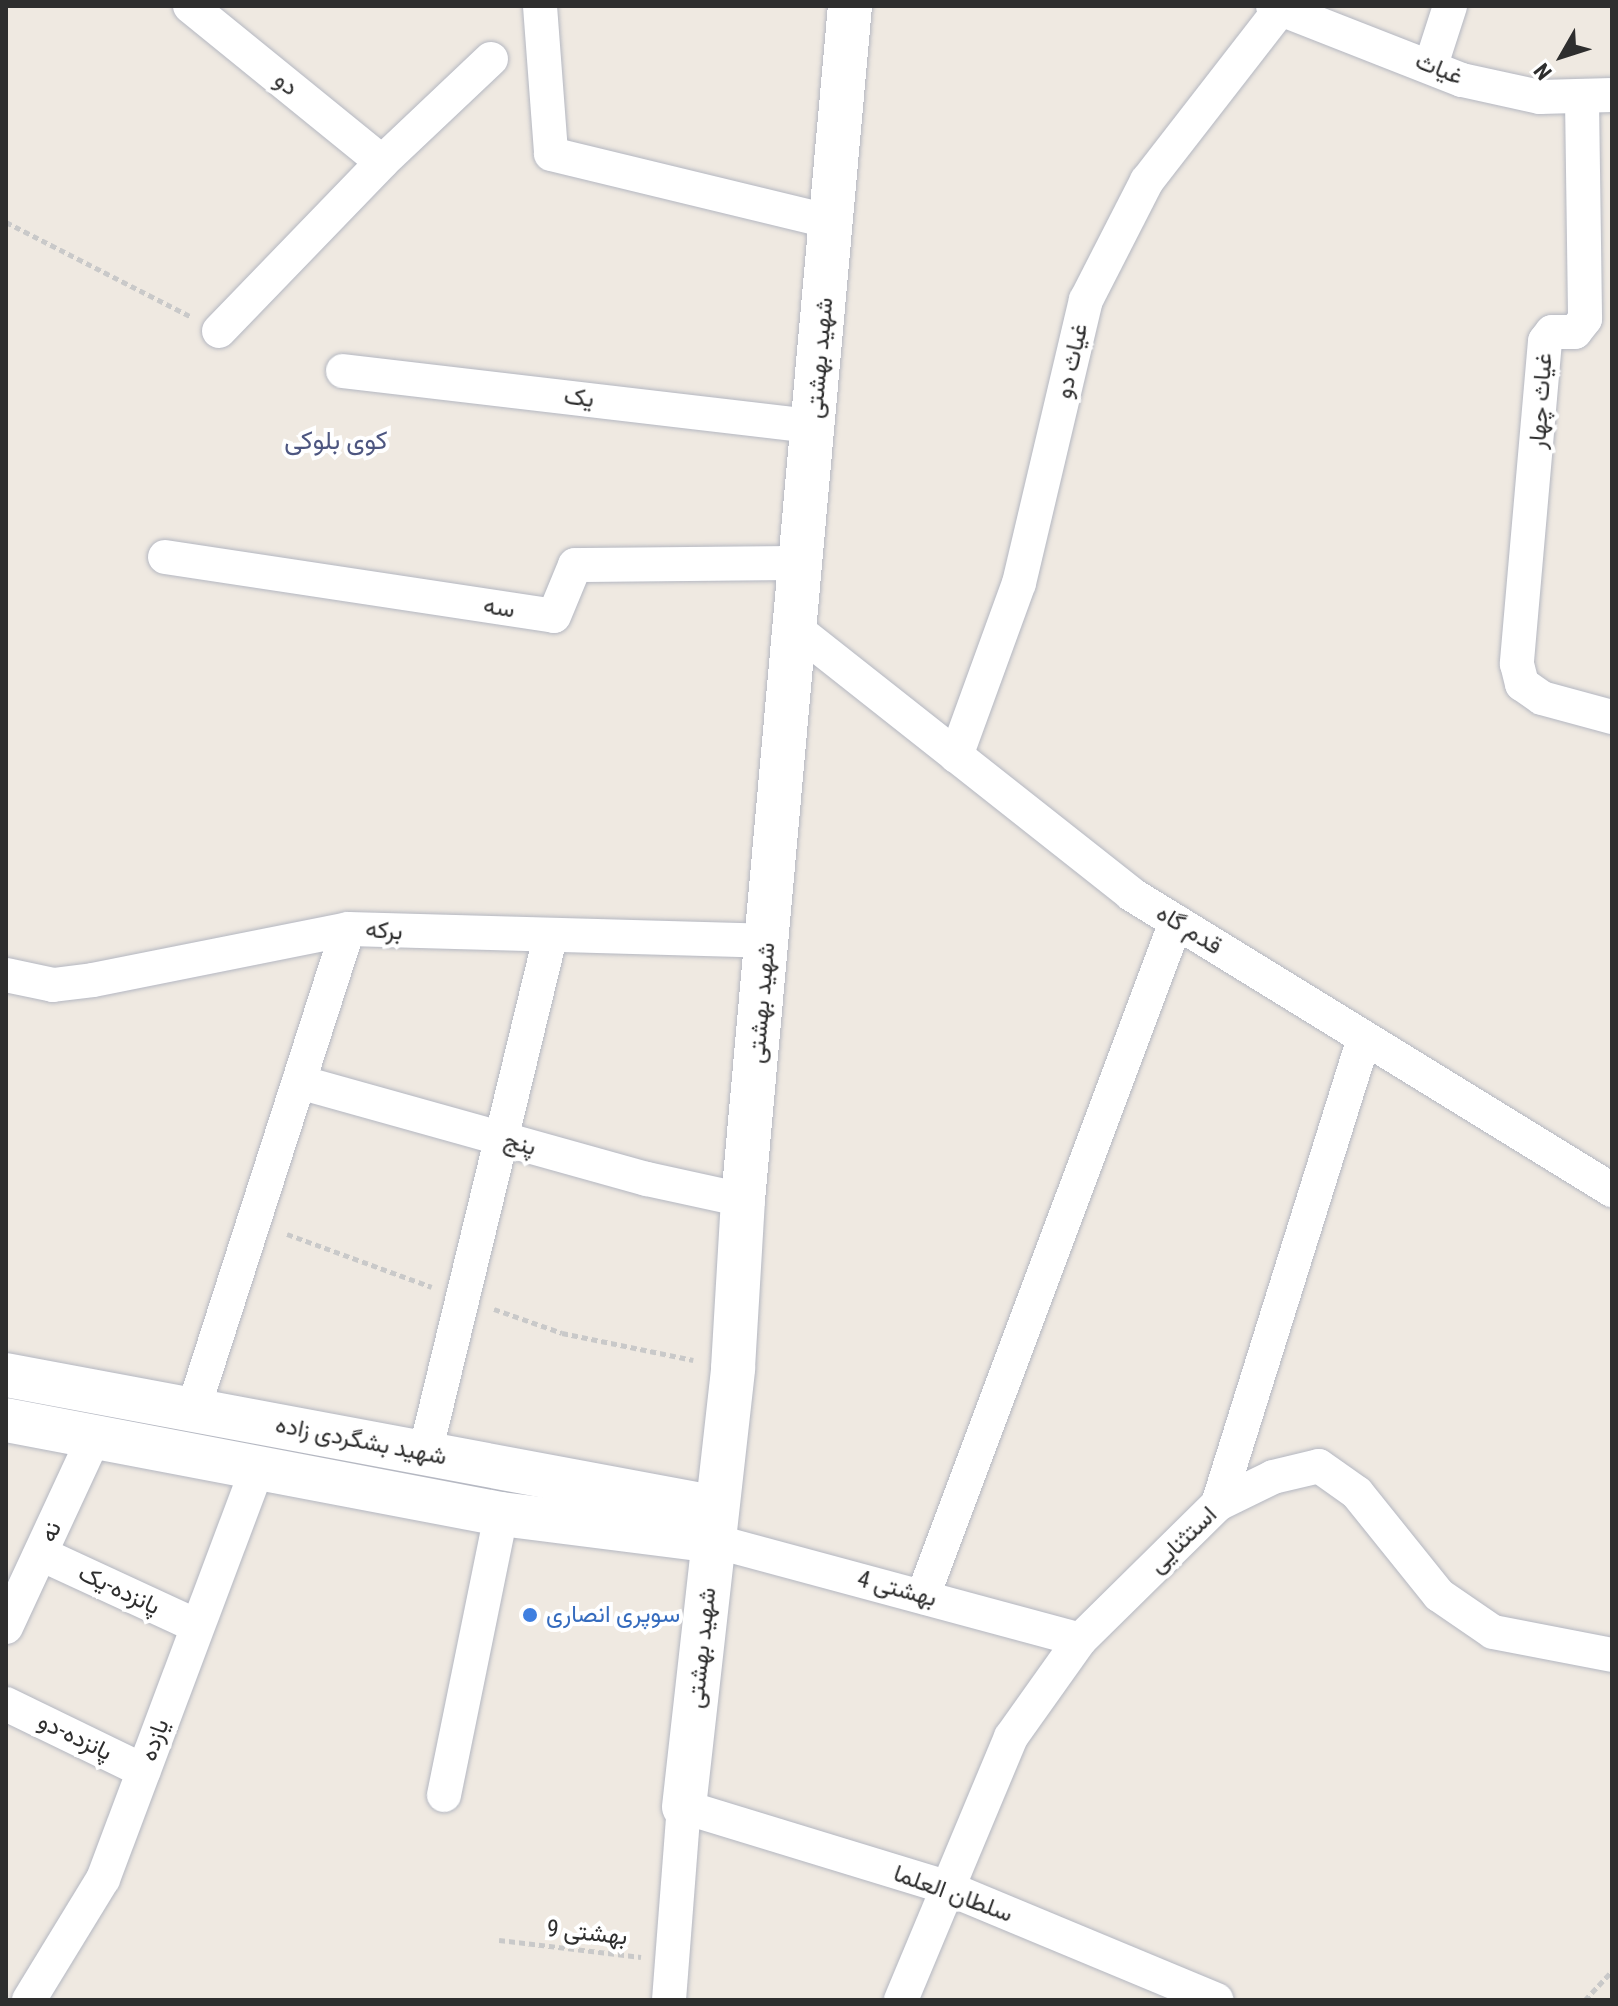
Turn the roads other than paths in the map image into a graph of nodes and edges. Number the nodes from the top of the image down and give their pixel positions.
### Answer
1 (190, 6) edge
2 (540, 6) edge
3 (850, 6) edge
4 (1450, 6) edge
5 (1276, 8) edge
6 (491, 59) dead end
7 (1431, 65) junction
8 (1597, 97) edge
9 (382, 162) junction
10 (832, 222) junction
11 (219, 331) road end
12 (343, 371) dead end
13 (814, 426) junction
14 (165, 557) dead end
15 (802, 563) junction
16 (796, 629) junction
17 (1612, 717) edge
18 (956, 756) junction
19 (1176, 922) junction
20 (348, 929) junction
21 (550, 938) junction
22 (767, 941) junction
23 (6, 975) edge
24 (1364, 1038) junction
25 (299, 1082) junction
26 (503, 1139) junction
27 (1612, 1190) edge
28 (743, 1200) junction
29 (6, 1375) edge
30 (193, 1410) junction
31 (6, 1420) edge
32 (267, 1424) junction
33 (94, 1437) junction
34 (425, 1453) junction
35 (258, 1467) junction
36 (1218, 1504) junction
37 (501, 1514) junction
38 (715, 1525) junction
39 (41, 1554) junction
40 (923, 1596) junction
41 (197, 1626) junction
42 (6, 1627) edge
43 (1080, 1640) junction
44 (1612, 1655) edge
45 (6, 1704) edge
46 (144, 1771) junction
47 (444, 1795) dead end
48 (684, 1807) junction
49 (945, 1887) junction
50 (40, 1999) edge
51 (669, 2000) edge
52 (901, 2000) edge
53 (1216, 2000) edge

1 - 9 street, دو
2 - 10 street
3 - 10 street, شهید بهشتی
4 - 7 street
5 - 7 street, غیاث
5 - 18 street, غیاث دو
6 - 9 street
7 - 8 street, غیاث
8 - 17 street, غیاث چهار
9 - 11 street
10 - 13 street, شهید بهشتی
12 - 13 street, یک
13 - 15 street, شهید بهشتی
14 - 15 street, سه
15 - 16 street, شهید بهشتی
16 - 18 street, قدم گاه
16 - 22 street, شهید بهشتی
18 - 19 street, قدم گاه
19 - 24 street, قدم گاه
19 - 40 street
20 - 21 street, برکه
20 - 23 street, برکه
20 - 25 street
21 - 22 street, برکه
21 - 26 street
22 - 28 street, شهید بهشتی
24 - 27 street, قدم گاه
24 - 36 street
25 - 26 street, پنج
25 - 30 street
26 - 28 street, پنج
26 - 34 street
28 - 38 street, شهید بهشتی
29 - 30 street, شهید بشگردی زاده
30 - 32 street, شهید بشگردی زاده
31 - 33 street, شهید بشگردی زاده
32 - 34 street, شهید بشگردی زاده
32 - 35 street
33 - 35 street, شهید بشگردی زاده
33 - 39 street, نه
34 - 38 street, شهید بشگردی زاده
35 - 37 street, شهید بشگردی زاده
35 - 41 street, یازده
36 - 43 street, استثنایی
36 - 44 street, استثنایی
37 - 38 street, شهید بشگردی زاده
37 - 47 street
38 - 40 street, بهشتی 4
38 - 48 street, شهید بهشتی
39 - 41 street, پانزده-یک
39 - 42 street, نه
40 - 43 street, بهشتی 4
41 - 46 street, یازده
43 - 49 street, استثنایی
45 - 46 street, پانزده-دو
46 - 50 street, یازده
48 - 49 street, سلطان العلما
48 - 51 street, شهید بهشتی
49 - 52 street, استثنایی
49 - 53 street, سلطان العلما

